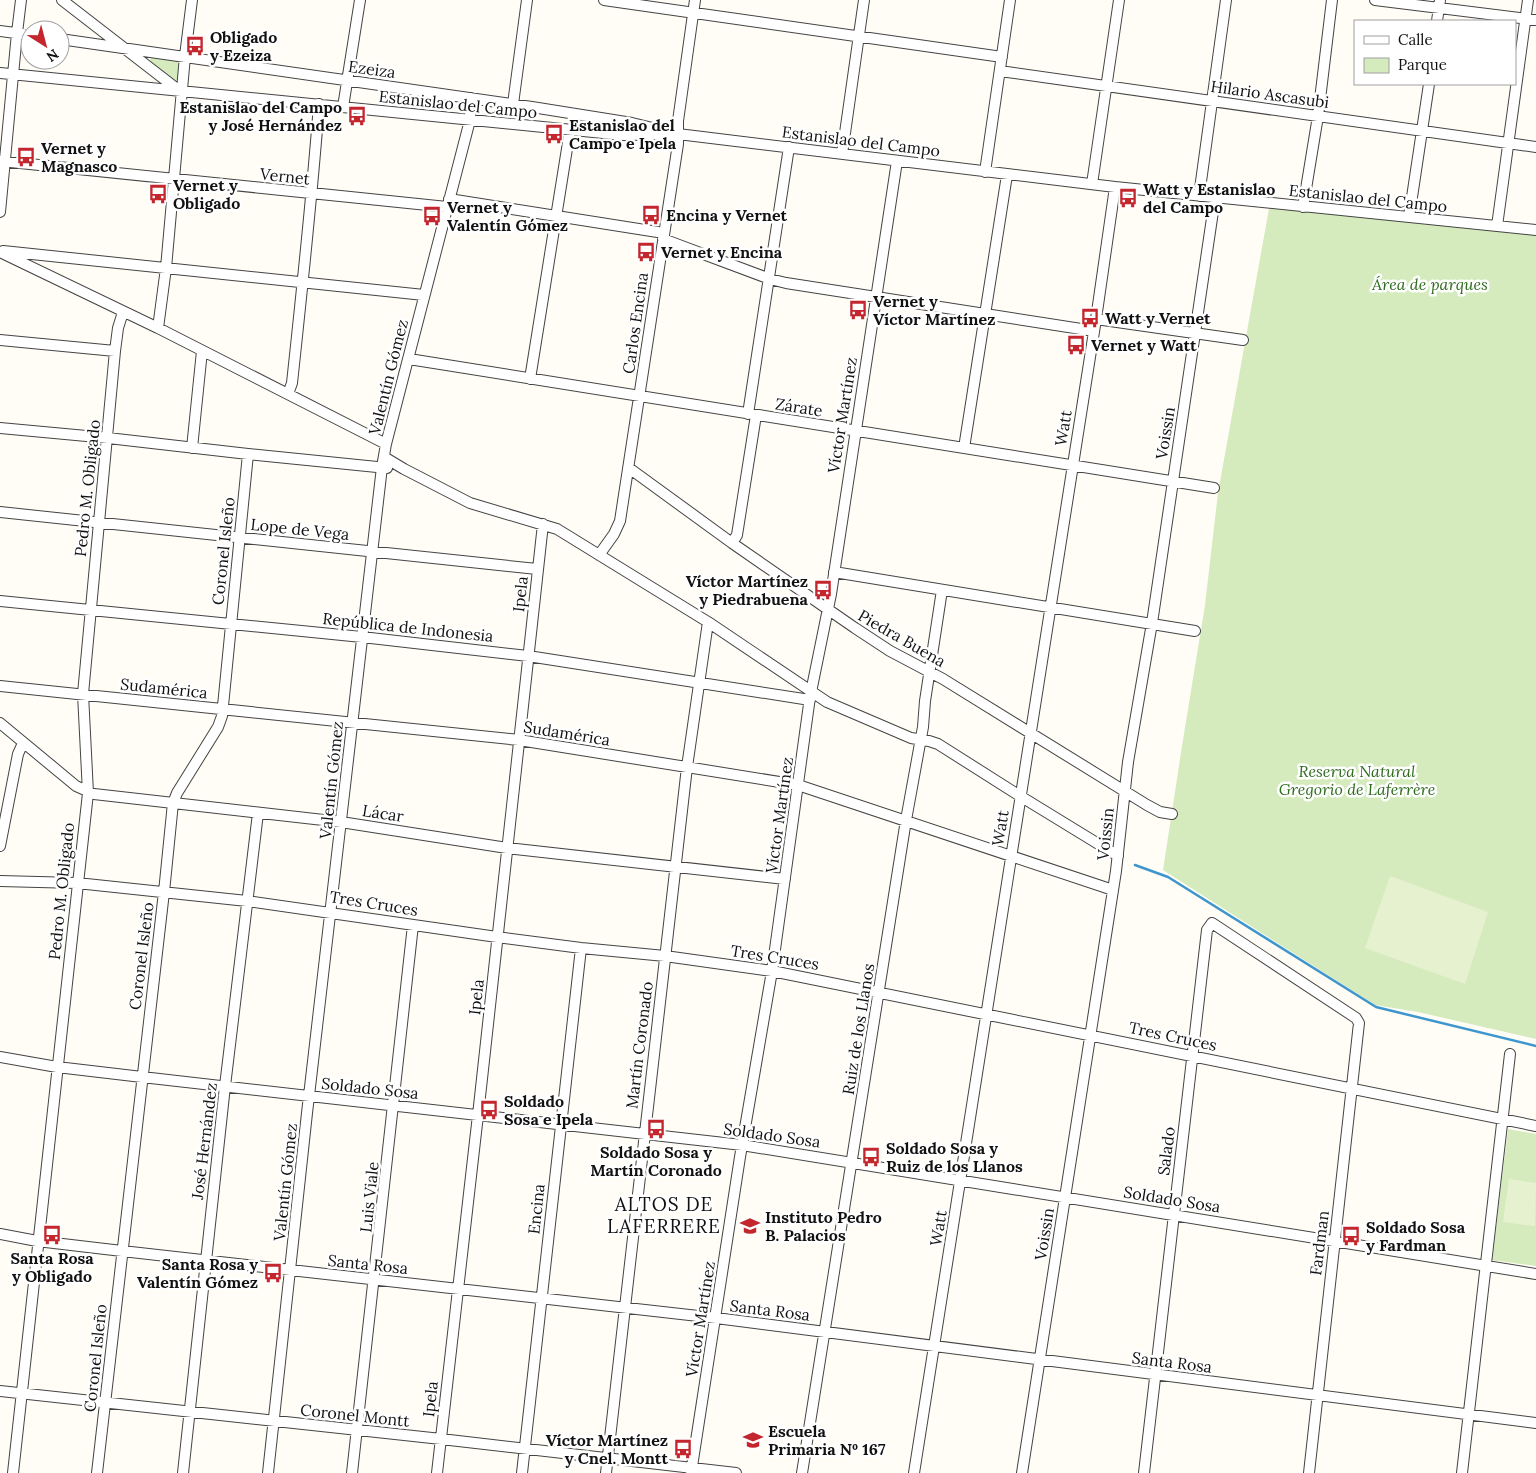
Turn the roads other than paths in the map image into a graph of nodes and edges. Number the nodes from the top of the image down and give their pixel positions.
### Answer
1 (21, 0) edge
2 (62, 0) edge
3 (192, 0) edge
4 (360, 0) edge
5 (527, 0) edge
6 (604, 0) edge
7 (695, 0) edge
8 (864, 0) edge
9 (1010, 0) edge
10 (1119, 0) edge
11 (1226, 0) edge
12 (1332, 0) edge
13 (1375, 0) edge
14 (1528, 0) edge
15 (1440, 5) edge
16 (693, 13) junction
17 (1437, 20) edge
18 (1531, 20) edge
19 (0, 31) edge
20 (17, 33) junction
21 (20, 33) edge
22 (859, 36) junction
23 (70, 40) edge
24 (124, 48) junction
25 (185, 56) junction
26 (1002, 57) junction
27 (1000, 70) junction
28 (0, 72) edge
29 (13, 74) junction
30 (349, 80) junction
31 (1429, 85) edge
32 (1106, 86) junction
33 (180, 90) junction
34 (471, 98) junction
35 (1211, 101) junction
36 (319, 104) junction
37 (513, 104) junction
38 (344, 106) junction
39 (1318, 116) junction
40 (470, 120) junction
41 (570, 130) junction
42 (1423, 131) junction
43 (678, 134) junction
44 (1509, 143) junction
45 (789, 146) junction
46 (1536, 147) edge
47 (842, 154) junction
48 (3, 161) edge
49 (897, 161) junction
50 (985, 172) junction
51 (1007, 175) junction
52 (173, 180) junction
53 (1092, 184) junction
54 (1115, 187) junction
55 (313, 193) junction
56 (1199, 196) junction
57 (1215, 198) junction
58 (448, 203) junction
59 (1303, 207) junction
60 (0, 212) edge
61 (556, 215) junction
62 (1409, 217) junction
63 (1497, 226) junction
64 (1536, 230) edge
65 (663, 236) junction
66 (0, 251) edge
67 (166, 268) junction
68 (770, 279) junction
69 (303, 281) junction
70 (424, 295) junction
71 (876, 297) junction
72 (123, 312) junction
73 (984, 314) junction
74 (1096, 319) junction
75 (158, 328) junction
76 (1094, 331) junction
77 (1195, 334) junction
78 (0, 340) edge
79 (1243, 340) dead end
80 (115, 351) junction
81 (202, 351) junction
82 (409, 359) junction
83 (530, 380) junction
84 (288, 394) junction
85 (640, 396) junction
86 (752, 414) junction
87 (0, 428) edge
88 (854, 431) junction
89 (108, 438) junction
90 (386, 444) junction
91 (192, 448) junction
92 (964, 448) junction
93 (248, 454) junction
94 (384, 457) junction
95 (1072, 465) junction
96 (382, 467) junction
97 (629, 468) junction
98 (404, 469) junction
99 (1172, 481) junction
100 (1214, 488) dead end
101 (0, 512) edge
102 (99, 523) junction
103 (543, 524) junction
104 (240, 537) junction
105 (732, 543) junction
106 (373, 552) junction
107 (599, 555) junction
108 (538, 569) junction
109 (834, 572) junction
110 (942, 590) junction
111 (0, 601) edge
112 (1050, 607) junction
113 (828, 610) junction
114 (90, 611) junction
115 (708, 622) junction
116 (1152, 623) junction
117 (231, 625) junction
118 (1195, 631) dead end
119 (362, 637) junction
120 (528, 656) junction
121 (929, 672) junction
122 (699, 683) junction
123 (0, 686) edge
124 (83, 694) junction
125 (811, 696) junction
126 (223, 710) junction
127 (0, 723) edge
128 (352, 723) junction
129 (1030, 733) junction
130 (519, 740) junction
131 (921, 741) junction
132 (24, 744) junction
133 (687, 767) junction
134 (798, 785) junction
135 (1124, 791) junction
136 (88, 792) junction
137 (1020, 796) junction
138 (174, 802) junction
139 (258, 813) junction
140 (1172, 814) dead end
141 (906, 820) junction
142 (341, 822) junction
143 (0, 846) edge
144 (507, 848) junction
145 (1010, 856) junction
146 (1118, 856) junction
147 (675, 866) junction
148 (785, 879) junction
149 (0, 881) edge
150 (77, 883) junction
151 (1113, 890) junction
152 (164, 892) junction
153 (247, 901) junction
154 (332, 912) junction
155 (413, 925) junction
156 (497, 937) junction
157 (581, 948) junction
158 (665, 956) junction
159 (772, 971) junction
160 (879, 992) junction
161 (986, 1013) junction
162 (1356, 1018) joint
163 (1091, 1034) junction
164 (1510, 1054) dead end
165 (1192, 1055) junction
166 (0, 1058) edge
167 (57, 1067) junction
168 (142, 1077) junction
169 (226, 1086) junction
170 (1352, 1088) junction
171 (310, 1096) junction
172 (394, 1105) junction
173 (478, 1115) junction
174 (1502, 1119) junction
175 (560, 1123) junction
176 (1536, 1126) edge
177 (644, 1133) junction
178 (742, 1145) junction
179 (852, 1162) junction
180 (960, 1180) junction
181 (1065, 1197) junction
182 (1173, 1214) junction
183 (0, 1234) edge
184 (37, 1241) junction
185 (1334, 1241) junction
186 (122, 1251) junction
187 (206, 1261) junction
188 (1485, 1266) junction
189 (290, 1270) junction
190 (1536, 1274) edge
191 (374, 1280) junction
192 (457, 1289) junction
193 (541, 1297) junction
194 (626, 1307) junction
195 (716, 1318) junction
196 (824, 1332) junction
197 (934, 1345) junction
198 (1040, 1360) junction
199 (1156, 1375) junction
200 (0, 1391) edge
201 (21, 1394) junction
202 (1317, 1395) junction
203 (106, 1403) junction
204 (190, 1412) junction
205 (1470, 1415) junction
206 (273, 1421) junction
207 (1536, 1424) edge
208 (357, 1430) junction
209 (441, 1439) junction
210 (524, 1449) junction
211 (608, 1458) junction
212 (692, 1470) edge
213 (12, 1473) edge
214 (97, 1473) edge
215 (183, 1473) edge
216 (268, 1473) edge
217 (352, 1473) edge
218 (437, 1473) edge
219 (522, 1473) edge
220 (606, 1473) edge
221 (736, 1473) edge
222 (802, 1473) edge
223 (914, 1473) edge
224 (1022, 1473) edge
225 (1144, 1473) edge
226 (1309, 1473) edge
227 (1462, 1473) edge

1 - 20 street
2 - 24 street
3 - 25 street
4 - 30 street
5 - 37 street
6 - 16 street
7 - 16 street, Carlos Encina
8 - 22 street
9 - 26 street
10 - 32 street
11 - 35 street
12 - 39 street
13 - 15 street
14 - 18 street
15 - 17 street
15 - 18 street
16 - 22 street
16 - 43 street, Carlos Encina
18 - 44 street
19 - 20 street
20 - 21 street
20 - 29 street
22 - 26 street
22 - 47 street
23 - 24 street, Ezeiza
24 - 25 street, Ezeiza
24 - 33 street
25 - 30 street, Ezeiza
25 - 33 street
26 - 27 street
27 - 32 street, Hilario Ascasubi
27 - 50 street
28 - 29 street, Estanislao del Campo
29 - 33 street, Estanislao del Campo
29 - 48 street
30 - 34 street, Ezeiza
30 - 38 street
31 - 42 street
32 - 35 street, Hilario Ascasubi
32 - 53 street
33 - 36 street, Estanislao del Campo
33 - 52 street
34 - 37 street, Ezeiza
34 - 40 street, Valentín Gómez
35 - 39 street, Hilario Ascasubi
35 - 56 street
36 - 38 street, Estanislao del Campo
36 - 55 street
37 - 43 street, Ezeiza
38 - 40 street, Estanislao del Campo
39 - 42 street, Hilario Ascasubi
39 - 59 street
40 - 41 street, Estanislao del Campo
40 - 58 street, Valentín Gómez
41 - 43 street, Estanislao del Campo
41 - 61 street
42 - 44 street, Hilario Ascasubi
42 - 62 street
43 - 45 street, Estanislao del Campo
43 - 65 street, Carlos Encina
44 - 46 street, Hilario Ascasubi
44 - 63 street
45 - 47 street, Estanislao del Campo
45 - 68 street
47 - 49 street, Estanislao del Campo
48 - 52 street, Vernet
48 - 60 street
49 - 50 street, Estanislao del Campo
49 - 71 street, Víctor Martínez
50 - 51 street, Estanislao del Campo
51 - 53 street, Estanislao del Campo
51 - 73 street
52 - 55 street, Vernet
52 - 67 street
53 - 54 street, Estanislao del Campo
54 - 56 street, Estanislao del Campo
54 - 74 street, Watt
55 - 58 street, Vernet
55 - 69 street
56 - 57 street, Estanislao del Campo
57 - 59 street, Estanislao del Campo
57 - 77 street, Voissin
58 - 61 street, Vernet
58 - 70 street, Valentín Gómez
59 - 62 street, Estanislao del Campo
61 - 65 street, Vernet
61 - 83 street
62 - 63 street, Estanislao del Campo
63 - 64 street, Estanislao del Campo
65 - 68 street, Vernet
65 - 85 street, Carlos Encina
66 - 67 street
66 - 72 street
67 - 69 street
67 - 75 street
68 - 71 street, Vernet
68 - 86 street
69 - 70 street
69 - 84 street
70 - 82 street, Valentín Gómez
71 - 73 street, Vernet
71 - 88 street, Víctor Martínez
72 - 75 street
72 - 80 street, Pedro M. Obligado
73 - 76 street, Vernet
73 - 92 street
74 - 76 street, Watt
74 - 77 street
75 - 81 street
76 - 95 street, Watt
77 - 79 street
77 - 99 street, Voissin
78 - 80 street
80 - 89 street, Pedro M. Obligado
81 - 84 street
81 - 91 street
82 - 83 street, Zárate
82 - 90 street, Valentín Gómez
83 - 85 street, Zárate
84 - 90 street
85 - 86 street, Zárate
85 - 97 street, Carlos Encina
86 - 88 street, Zárate
86 - 105 street
87 - 89 street
88 - 92 street, Zárate
88 - 109 street, Víctor Martínez
89 - 91 street
89 - 102 street, Pedro M. Obligado
90 - 94 street, Valentín Gómez
91 - 93 street
92 - 95 street, Zárate
93 - 96 street
93 - 104 street, Coronel Isleño
94 - 96 street, Valentín Gómez
94 - 98 street
95 - 99 street, Zárate
95 - 112 street, Watt
96 - 98 street
96 - 106 street, Valentín Gómez
97 - 105 street, Piedra Buena
97 - 107 street, Carlos Encina
98 - 103 street
99 - 100 street, Zárate
99 - 116 street, Voissin
101 - 102 street, Lope de Vega
102 - 104 street, Lope de Vega
102 - 114 street, Pedro M. Obligado
103 - 107 street
103 - 108 street, Ipela
104 - 106 street, Lope de Vega
104 - 117 street, Coronel Isleño
105 - 113 street, Piedra Buena
106 - 108 street, Lope de Vega
106 - 119 street, Valentín Gómez
107 - 115 street
108 - 120 street, Ipela
109 - 110 street
109 - 113 street, Víctor Martínez
110 - 112 street
110 - 121 street, Ruiz de los Llanos
111 - 114 street, República de Indonesia
112 - 116 street
112 - 129 street, Watt
113 - 121 street, Piedra Buena
113 - 125 street, Víctor Martínez
114 - 117 street, República de Indonesia
114 - 124 street, Pedro M. Obligado
115 - 122 street, Martín Coronado
115 - 125 street
116 - 118 street
116 - 135 street, Voissin
117 - 119 street, República de Indonesia
117 - 126 street, Coronel Isleño
119 - 120 street, República de Indonesia
119 - 128 street, Valentín Gómez
120 - 122 street, República de Indonesia
120 - 130 street, Ipela
121 - 129 street, Piedra Buena
121 - 131 street, Ruiz de los Llanos
122 - 125 street, República de Indonesia
122 - 133 street, Martín Coronado
123 - 124 street, Sudamérica
124 - 126 street, Sudamérica
124 - 136 street, Pedro M. Obligado
125 - 131 street
125 - 134 street, Víctor Martínez
126 - 128 street, Sudamérica
126 - 138 street, Coronel Isleño
127 - 132 street, Lácar
128 - 130 street, Sudamérica
128 - 142 street, Valentín Gómez
129 - 135 street, Piedra Buena
129 - 137 street, Watt
130 - 133 street, Sudamérica
130 - 144 street, Ipela
131 - 137 street
131 - 141 street, Ruiz de los Llanos
132 - 136 street, Lácar
132 - 143 street
133 - 134 street, Sudamérica
133 - 147 street, Martín Coronado
134 - 141 street, Sudamérica
134 - 148 street, Víctor Martínez
135 - 140 street, Piedra Buena
135 - 146 street, Voissin
136 - 138 street, Lácar
136 - 150 street, Pedro M. Obligado
137 - 145 street, Watt
137 - 146 street
138 - 139 street, Lácar
138 - 152 street, Coronel Isleño
139 - 142 street, Lácar
139 - 153 street, José Hernández
141 - 145 street, Sudamérica
141 - 160 street, Ruiz de los Llanos
142 - 144 street, Lácar
142 - 154 street, Valentín Gómez
144 - 147 street, Lácar
144 - 156 street, Ipela
145 - 151 street, Sudamérica
145 - 161 street, Watt
146 - 151 street, Voissin
147 - 148 street, Lácar
147 - 158 street, Martín Coronado
148 - 159 street, Víctor Martínez
149 - 150 street, Tres Cruces
150 - 152 street, Tres Cruces
150 - 167 street, Pedro M. Obligado
151 - 163 street, Voissin
152 - 153 street, Tres Cruces
152 - 168 street, Coronel Isleño
153 - 154 street, Tres Cruces
153 - 169 street, José Hernández
154 - 155 street, Tres Cruces
154 - 171 street, Valentín Gómez
155 - 156 street, Tres Cruces
155 - 172 street, Luis Viale
156 - 157 street, Tres Cruces
156 - 173 street, Ipela
157 - 158 street, Tres Cruces
157 - 175 street, Encina
158 - 159 street, Tres Cruces
158 - 177 street, Martín Coronado
159 - 160 street, Tres Cruces
159 - 178 street, Víctor Martínez
160 - 161 street, Tres Cruces
160 - 179 street, Ruiz de los Llanos
161 - 163 street, Tres Cruces
161 - 180 street, Watt
162 - 165 street, Salado
162 - 170 street, Fardman
163 - 165 street, Tres Cruces
163 - 181 street, Voissin
164 - 174 street
165 - 170 street, Tres Cruces
165 - 182 street, Salado
166 - 167 street, Soldado Sosa
167 - 168 street, Soldado Sosa
167 - 184 street, Pedro M. Obligado
168 - 169 street, Soldado Sosa
168 - 186 street, Coronel Isleño
169 - 171 street, Soldado Sosa
169 - 187 street, José Hernández
170 - 174 street, Tres Cruces
170 - 185 street, Fardman
171 - 172 street, Soldado Sosa
171 - 189 street, Valentín Gómez
172 - 173 street, Soldado Sosa
172 - 191 street, Luis Viale
173 - 175 street, Soldado Sosa
173 - 192 street, Ipela
174 - 176 street, Tres Cruces
174 - 188 street
175 - 177 street, Soldado Sosa
175 - 193 street, Encina
177 - 178 street, Soldado Sosa
177 - 194 street, Martín Coronado
178 - 179 street, Soldado Sosa
178 - 195 street, Víctor Martínez
179 - 180 street, Soldado Sosa
179 - 196 street, Ruiz de los Llanos
180 - 181 street, Soldado Sosa
180 - 197 street, Watt
181 - 182 street, Soldado Sosa
181 - 198 street, Voissin
182 - 185 street, Soldado Sosa
182 - 199 street, Salado
183 - 184 street, Santa Rosa
184 - 186 street, Santa Rosa
184 - 201 street, Pedro M. Obligado
185 - 188 street, Soldado Sosa
185 - 202 street, Fardman
186 - 187 street, Santa Rosa
186 - 203 street, Coronel Isleño
187 - 189 street, Santa Rosa
187 - 204 street, José Hernández
188 - 190 street, Soldado Sosa
188 - 205 street
189 - 191 street, Santa Rosa
189 - 206 street, Valentín Gómez
191 - 192 street, Santa Rosa
191 - 208 street, Luis Viale
192 - 193 street, Santa Rosa
192 - 209 street, Ipela
193 - 194 street, Santa Rosa
193 - 210 street, Encina
194 - 195 street, Santa Rosa
194 - 211 street, Martín Coronado
195 - 196 street, Santa Rosa
195 - 212 street, Víctor Martínez
196 - 197 street, Santa Rosa
196 - 222 street, Ruiz de los Llanos
197 - 198 street, Santa Rosa
197 - 223 street, Watt
198 - 199 street, Santa Rosa
198 - 224 street, Voissin
199 - 202 street, Santa Rosa
199 - 225 street, Salado
200 - 201 street, Coronel Montt
201 - 203 street, Coronel Montt
201 - 213 street, Pedro M. Obligado
202 - 205 street, Santa Rosa
202 - 226 street, Fardman
203 - 204 street, Coronel Montt
203 - 214 street, Coronel Isleño
204 - 206 street, Coronel Montt
204 - 215 street, José Hernández
205 - 207 street, Santa Rosa
205 - 227 street
206 - 208 street, Coronel Montt
206 - 216 street, Valentín Gómez
208 - 209 street, Coronel Montt
208 - 217 street, Luis Viale
209 - 210 street, Coronel Montt
209 - 218 street, Ipela
210 - 211 street, Coronel Montt
210 - 219 street, Encina
211 - 212 street, Coronel Montt
211 - 220 street, Martín Coronado
212 - 221 street, Coronel Montt

